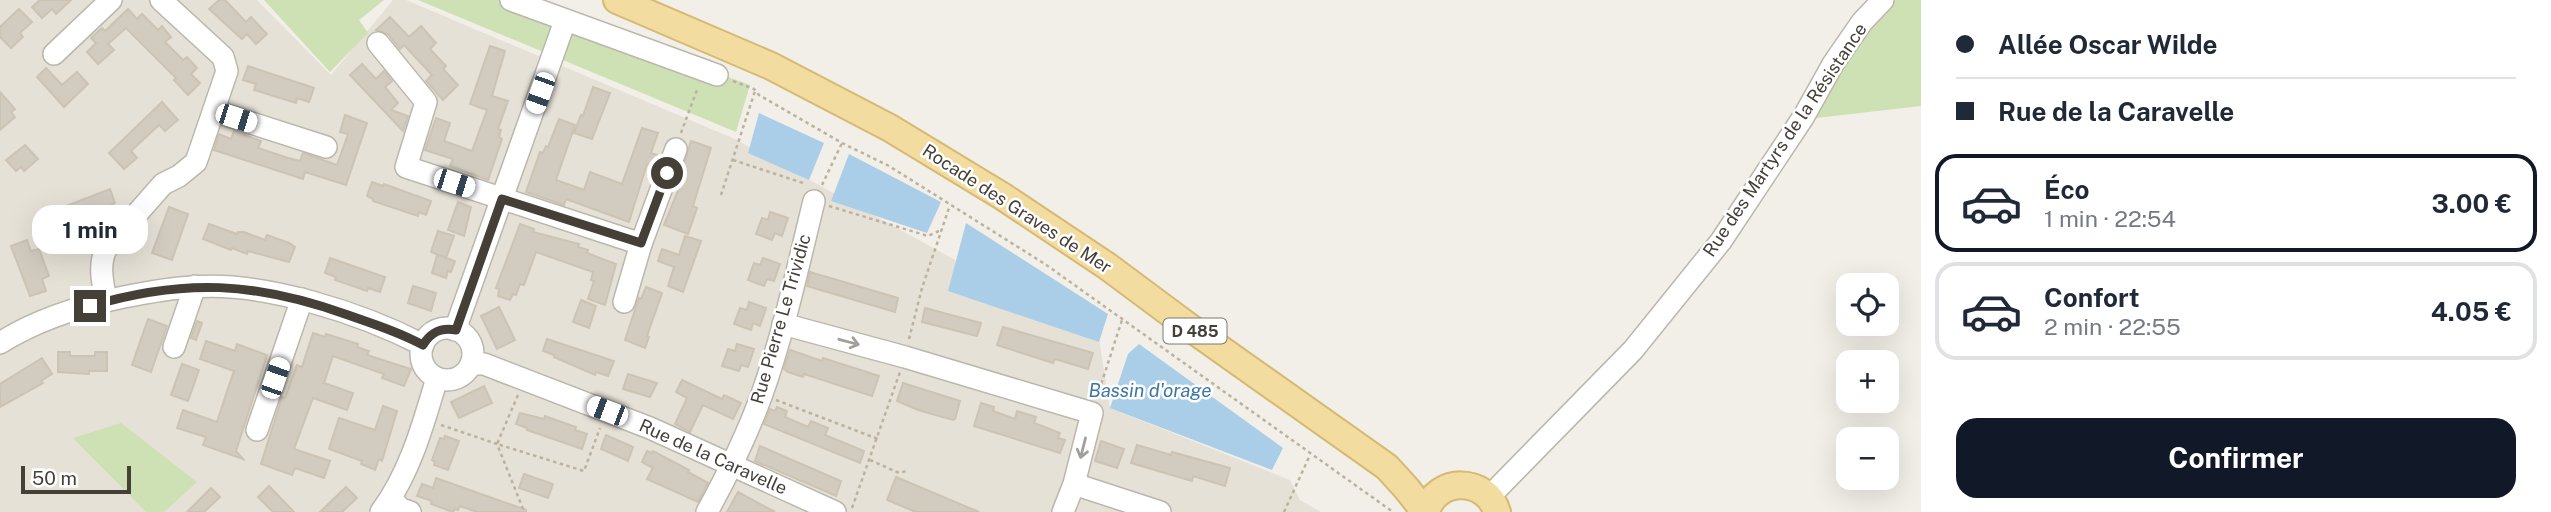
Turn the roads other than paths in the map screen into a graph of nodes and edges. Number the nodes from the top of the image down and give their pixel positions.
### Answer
1 (111, 0) edge
2 (161, 0) edge
3 (511, 0) edge
4 (617, 0) edge
5 (1883, 0) edge
6 (565, 21) junction
7 (378, 43) dead end
8 (54, 54) dead end
9 (711, 73) road end
10 (214, 111) junction
11 (326, 147) dead end
12 (676, 149) road end
13 (817, 195) road end
14 (502, 199) junction
15 (641, 243) junction
16 (195, 286) junction
17 (302, 299) junction
18 (106, 301) junction
19 (624, 302) dead end
20 (783, 324) junction
21 (456, 330) junction
22 (0, 342) edge
23 (423, 345) junction
24 (174, 346) dead end
25 (471, 364) junction
26 (437, 378) junction
27 (257, 430) dead end
28 (732, 466) junction
29 (1387, 467) junction
30 (1074, 484) junction
31 (1449, 487) junction
32 (1493, 504) edge
33 (386, 505) edge
34 (410, 512) edge
35 (708, 512) edge
36 (835, 512) edge
37 (1063, 512) edge
38 (1160, 512) edge
39 (1425, 512) edge

1 - 8 street
2 - 10 street
3 - 6 street
4 - 29 main road, Rocade des Graves de Mer / D 485
5 - 32 street, Rue des Martyrs de la Résistance
6 - 9 street
6 - 14 street
7 - 14 street
10 - 11 street
10 - 18 street
12 - 15 street
13 - 20 street, Rue Pierre Le Trividic
14 - 15 street
14 - 21 street
15 - 19 street
16 - 17 street
16 - 18 street
16 - 24 street
17 - 23 street
17 - 27 street
18 - 22 street
20 - 28 street, Rue Pierre Le Trividic
20 -> 30 street
21 - 23 street
21 - 25 street
23 - 26 street
25 - 26 street
25 - 28 street, Rue de la Caravelle
26 - 33 street
28 - 35 street, Rue Pierre Le Trividic
28 - 36 street, Rue de la Caravelle
29 - 31 main road, Rocade des Graves de Mer / D 485
29 - 39 main road, Rocade des Graves de Mer / D 485
30 - 37 street
30 - 38 street
31 - 32 main road, Rocade des Graves de Mer
31 - 39 main road
33 - 34 street

